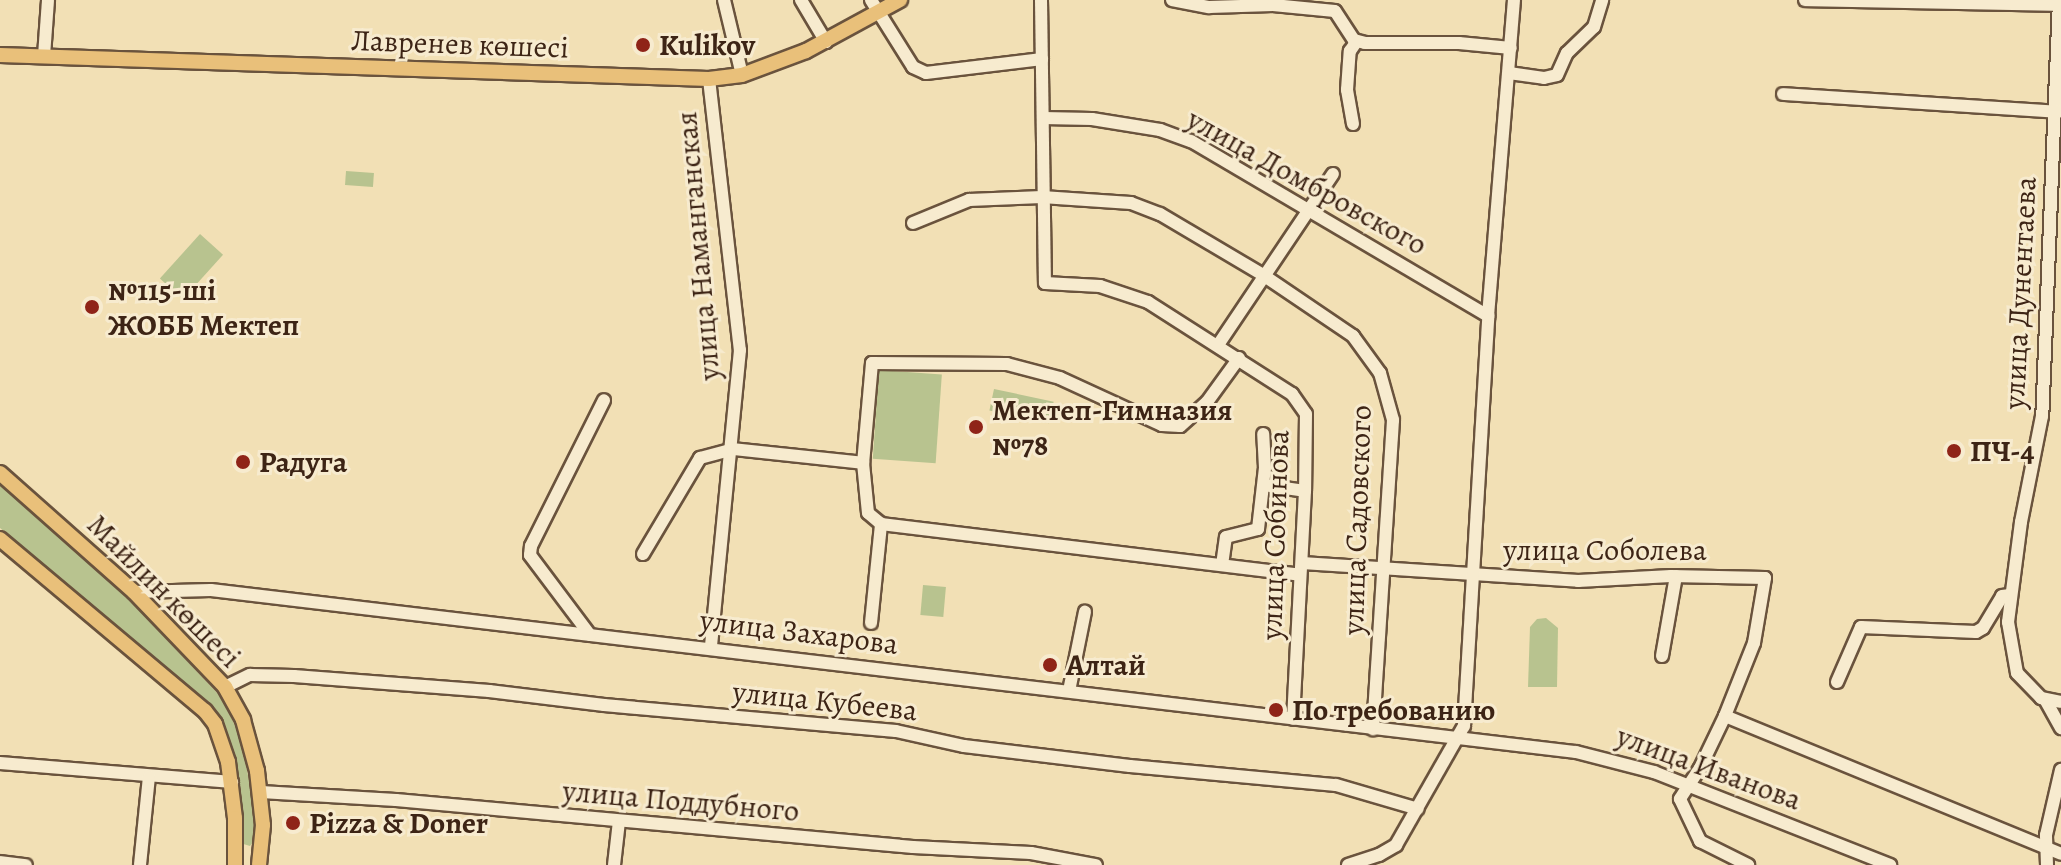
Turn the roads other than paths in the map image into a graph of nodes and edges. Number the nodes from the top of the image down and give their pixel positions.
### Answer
1 (48, 0) edge
2 (724, 0) edge
3 (801, 0) edge
4 (900, 0) edge
5 (1041, 0) edge
6 (1172, 0) edge
7 (1514, 0) edge
8 (1602, 0) edge
9 (1805, 0) edge
10 (1887, 2) edge
11 (1946, 3) edge
12 (2059, 3) edge
13 (875, 6) edge
14 (1357, 41) junction
15 (826, 42) junction
16 (1511, 48) junction
17 (0, 55) edge
18 (44, 56) junction
19 (1042, 59) junction
20 (1509, 73) junction
21 (742, 75) junction
22 (709, 79) junction
23 (1783, 94) dead end
24 (2057, 112) edge
25 (1043, 118) junction
26 (1353, 124) dead end
27 (1333, 174) dead end
28 (1042, 197) junction
29 (1307, 207) junction
30 (913, 223) dead end
31 (1263, 275) junction
32 (1488, 316) junction
33 (1218, 345) junction
34 (1239, 358) junction
35 (604, 400) dead end
36 (1263, 434) dead end
37 (733, 449) junction
38 (863, 463) junction
39 (0, 473) edge
40 (1264, 485) junction
41 (1305, 491) junction
42 (881, 524) junction
43 (0, 539) edge
44 (643, 554) dead end
45 (1222, 565) junction
46 (1301, 569) junction
47 (1385, 569) junction
48 (1474, 576) junction
49 (1676, 576) junction
50 (134, 592) junction
51 (2010, 595) junction
52 (1085, 612) dead end
53 (871, 623) dead end
54 (590, 635) junction
55 (711, 647) junction
56 (1662, 656) dead end
57 (1837, 682) dead end
58 (225, 687) junction
59 (1069, 691) junction
60 (2046, 701) junction
61 (2061, 702) edge
62 (1725, 716) junction
63 (1293, 719) junction
64 (2061, 728) edge
65 (1373, 729) junction
66 (1457, 740) junction
67 (0, 763) edge
68 (2061, 770) edge
69 (149, 776) junction
70 (232, 782) junction
71 (1689, 785) junction
72 (261, 792) junction
73 (1418, 809) junction
74 (619, 821) junction
75 (2045, 848) junction
76 (2061, 854) edge
77 (235, 860) edge
78 (1861, 860) edge
79 (0, 862) edge
80 (260, 862) edge
81 (26, 865) edge
82 (140, 865) edge
83 (614, 865) edge
84 (1096, 865) edge
85 (1348, 865) edge
86 (1748, 865) edge
87 (1890, 865) edge
88 (2047, 865) edge

1 - 18 street
2 - 21 street
3 - 15 street
4 - 13 main road, Лавренев көшесі
5 - 19 street
6 - 14 street
7 - 16 street
8 - 20 street
9 - 10 street
10 - 11 street
11 - 12 street
12 - 24 street, улица Дунентаева
13 - 15 main road, Лавренев көшесі
13 - 19 street
14 - 16 street
14 - 26 street
15 - 21 main road, Лавренев көшесі
16 - 20 street
17 - 18 main road, Лавренев көшесі
18 - 22 main road, Лавренев көшесі
19 - 25 street
20 - 32 street
21 - 22 main road, Лавренев көшесі
22 - 37 street, улица Наманганская
23 - 24 street
24 - 51 street, улица Дунентаева
25 - 28 street
25 - 29 street, улица Домбровского
27 - 29 street
28 - 30 street, улица Садовского
28 - 31 street, улица Садовского
28 - 33 street, улица Собинова
29 - 31 street
29 - 32 street, улица Домбровского
31 - 33 street
31 - 47 street, улица Садовского
32 - 48 street
33 - 34 street, улица Собинова
34 - 38 street
34 - 41 street, улица Собинова
35 - 54 street
36 - 40 street
37 - 38 street
37 - 44 street
37 - 55 street, улица Наманганская
38 - 42 street
39 - 50 main road, Майлин көшесі
40 - 41 street
40 - 45 street
41 - 46 street, улица Собинова
42 - 45 street, улица Соболева
42 - 53 street
43 - 70 main road, Майлин көшесі
45 - 46 street, улица Соболева
46 - 47 street, улица Соболева
46 - 63 street, улица Собинова
47 - 48 street, улица Соболева
47 - 65 street, улица Садовского
48 - 49 street, улица Соболева
48 - 66 street
49 - 56 street
49 - 62 street, улица Соболева
50 - 54 street, улица Захарова
50 - 58 main road, Майлин көшесі
51 - 57 street
51 - 60 street, улица Дунентаева
52 - 59 street
54 - 55 street, улица Захарова
55 - 59 street, улица Захарова
58 - 72 main road, Майлин көшесі
58 - 73 street, улица Кубеева
59 - 63 street, улица Захарова
60 - 61 street
60 - 64 street, улица Дунентаева
62 - 71 street, улица Соболева
62 - 75 street
63 - 65 street, улица Захарова
65 - 66 street, улица Захарова
66 - 71 street, улица Иванова
66 - 73 street
67 - 69 street
68 - 75 street
69 - 70 street
69 - 82 street
70 - 77 main road, Майлин көшесі
71 - 78 street, улица Иванова
71 - 86 street
72 - 74 street, улица Поддубного
72 - 80 main road, Майлин көшесі
73 - 85 street
74 - 83 street
74 - 84 street, улица Поддубного
75 - 76 street
75 - 88 street
77 - 80 main road
78 - 87 street, улица Иванова
79 - 81 street

